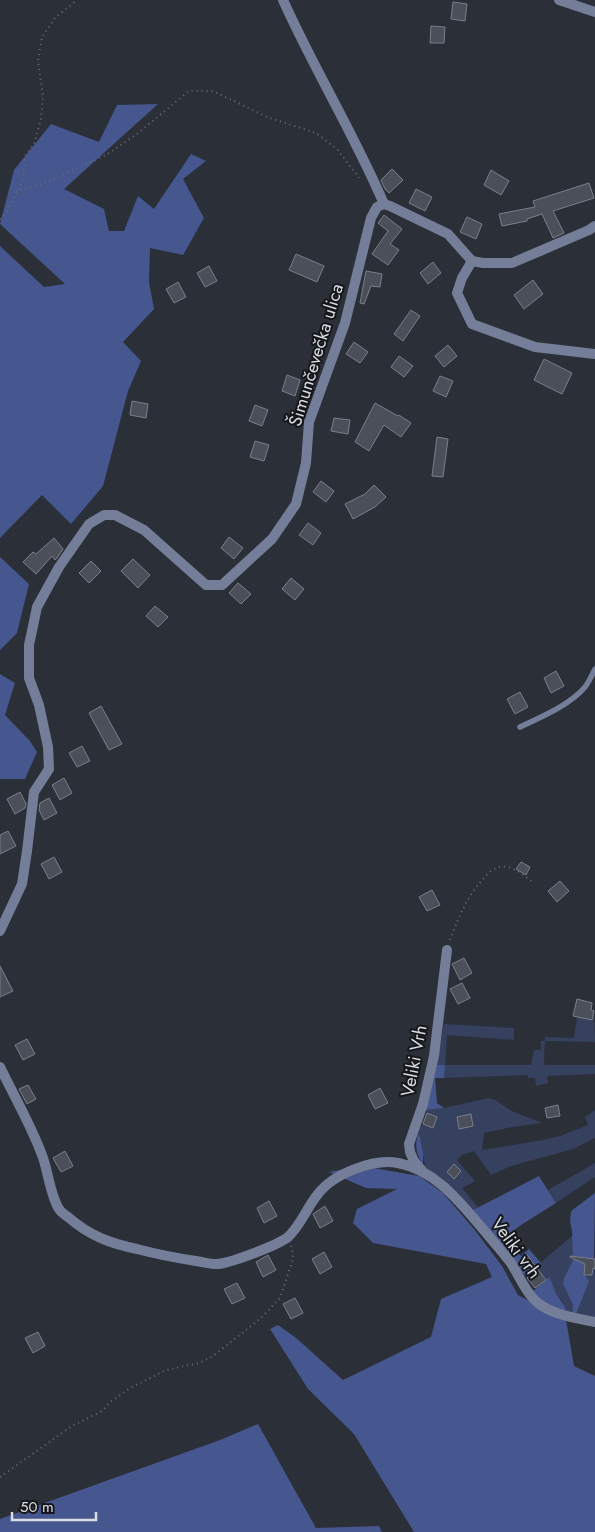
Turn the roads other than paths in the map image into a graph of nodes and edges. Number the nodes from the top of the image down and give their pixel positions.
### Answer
1 (283, 0) edge
2 (559, 0) edge
3 (595, 12) edge
4 (384, 204) junction
5 (595, 226) edge
6 (472, 261) junction
7 (595, 354) edge
8 (595, 669) edge
9 (520, 727) dead end
10 (0, 931) edge
11 (447, 950) road end
12 (0, 1067) edge
13 (424, 1173) junction
14 (595, 1322) edge

1 - 4 street
2 - 3 street
4 - 6 street
4 - 10 street, Šimunčevečka ulica
5 - 6 street
6 - 7 street
8 - 9 lane
11 - 13 street, Veliki Vrh
12 - 13 street
13 - 14 street, Veliki vrh

